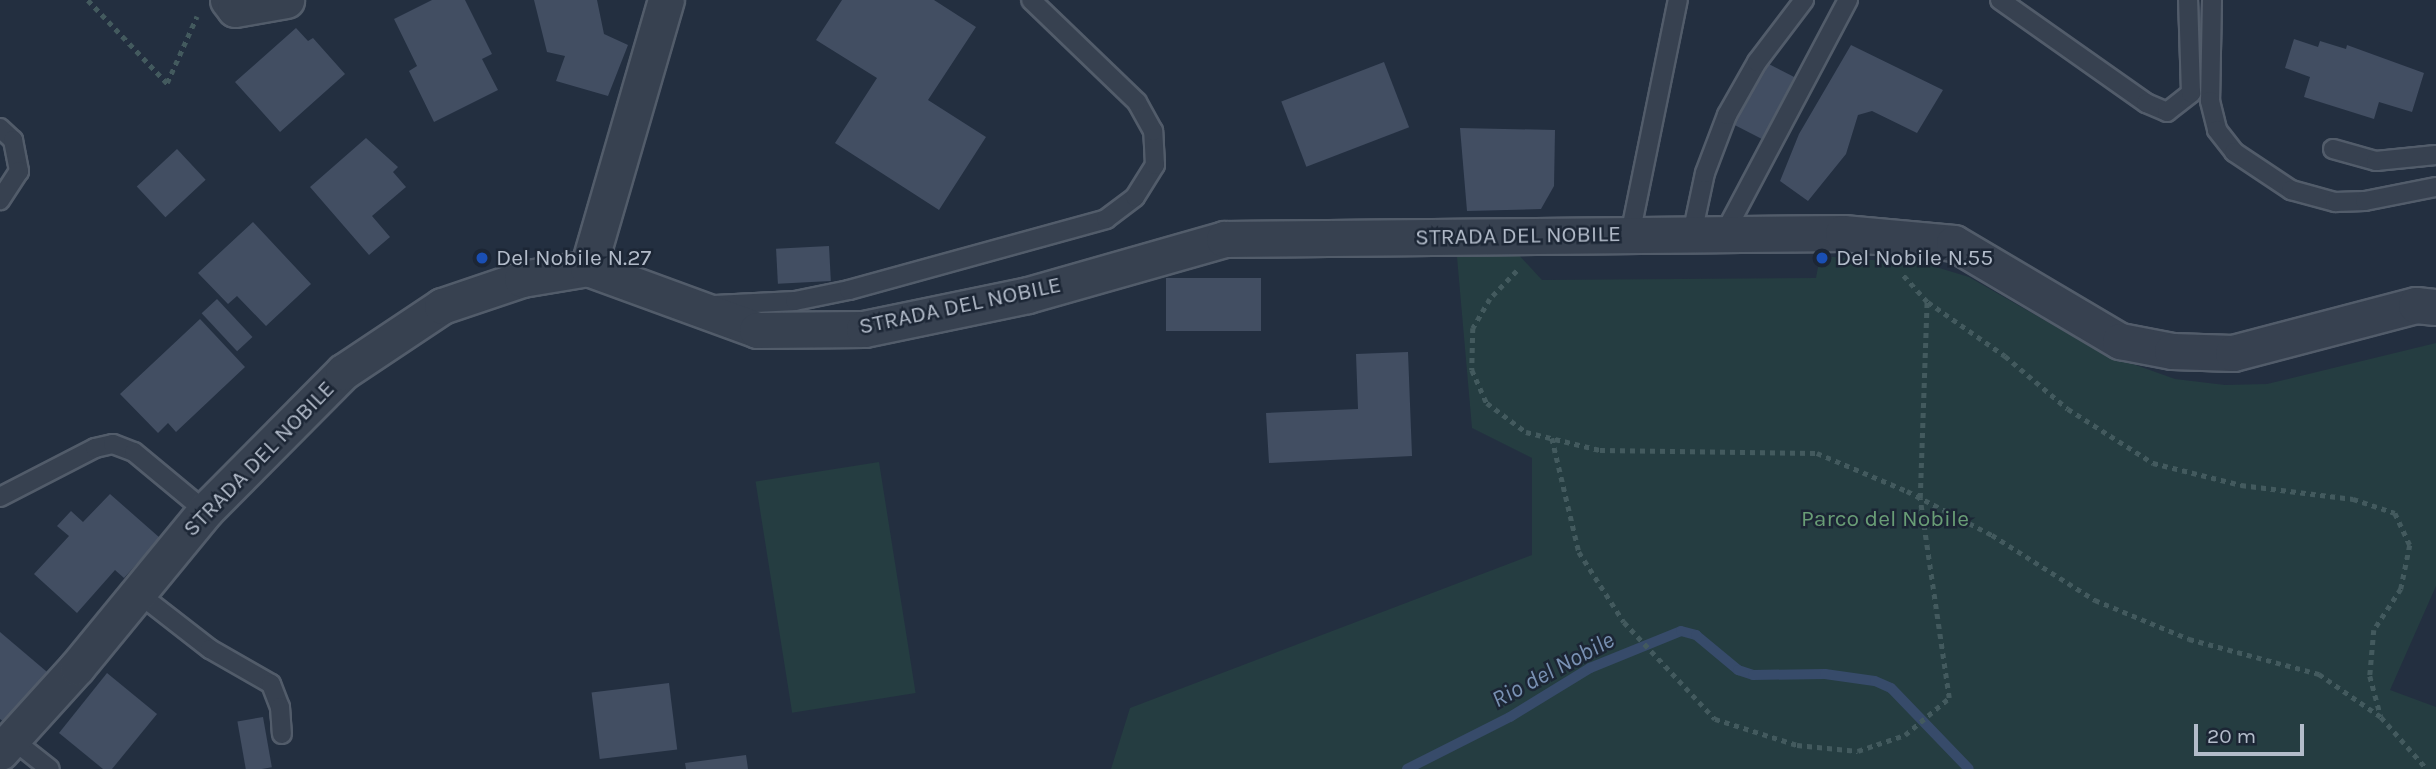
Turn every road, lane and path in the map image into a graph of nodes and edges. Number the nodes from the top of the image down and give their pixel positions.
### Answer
1 (88, 0) edge
2 (286, 0) edge
3 (1031, 0) edge
4 (1678, 0) edge
5 (1804, 0) edge
6 (1847, 0) edge
7 (2000, 0) edge
8 (2188, 0) edge
9 (2213, 0) edge
10 (214, 5) edge
11 (659, 5) edge
12 (0, 128) edge
13 (2333, 149) dead end
14 (2436, 155) edge
15 (2436, 187) edge
16 (0, 200) edge
17 (1708, 234) junction
18 (1551, 235) junction
19 (1630, 235) junction
20 (588, 268) junction
21 (1890, 273) dead end
22 (1927, 302) junction
23 (694, 307) junction
24 (2436, 307) edge
25 (1552, 438) junction
26 (0, 497) edge
27 (1920, 498) junction
28 (205, 511) junction
29 (138, 593) junction
30 (2381, 717) junction
31 (282, 734) dead end
32 (6, 745) edge
33 (50, 769) edge
34 (2427, 769) edge

1 - 10 path
2 - 10 street
3 - 23 lane
4 - 19 lane
5 - 17 lane
6 - 17 lane
7 - 8 lane
9 - 15 lane
11 - 20 street
12 - 16 lane
13 - 14 lane
17 - 19 street, STRADA DEL NOBILE
17 - 24 street, STRADA DEL NOBILE
18 - 19 street, STRADA DEL NOBILE
18 - 23 street, STRADA DEL NOBILE
18 - 25 path
20 - 23 street, STRADA DEL NOBILE
20 - 28 street, STRADA DEL NOBILE
21 - 22 path
22 - 27 path
22 - 30 path
25 - 27 path
25 - 27 path
26 - 28 lane
27 - 30 path
28 - 29 street, STRADA DEL NOBILE
29 - 31 lane
29 - 32 street, STRADA DEL NOBILE
30 - 34 path
32 - 33 lane

